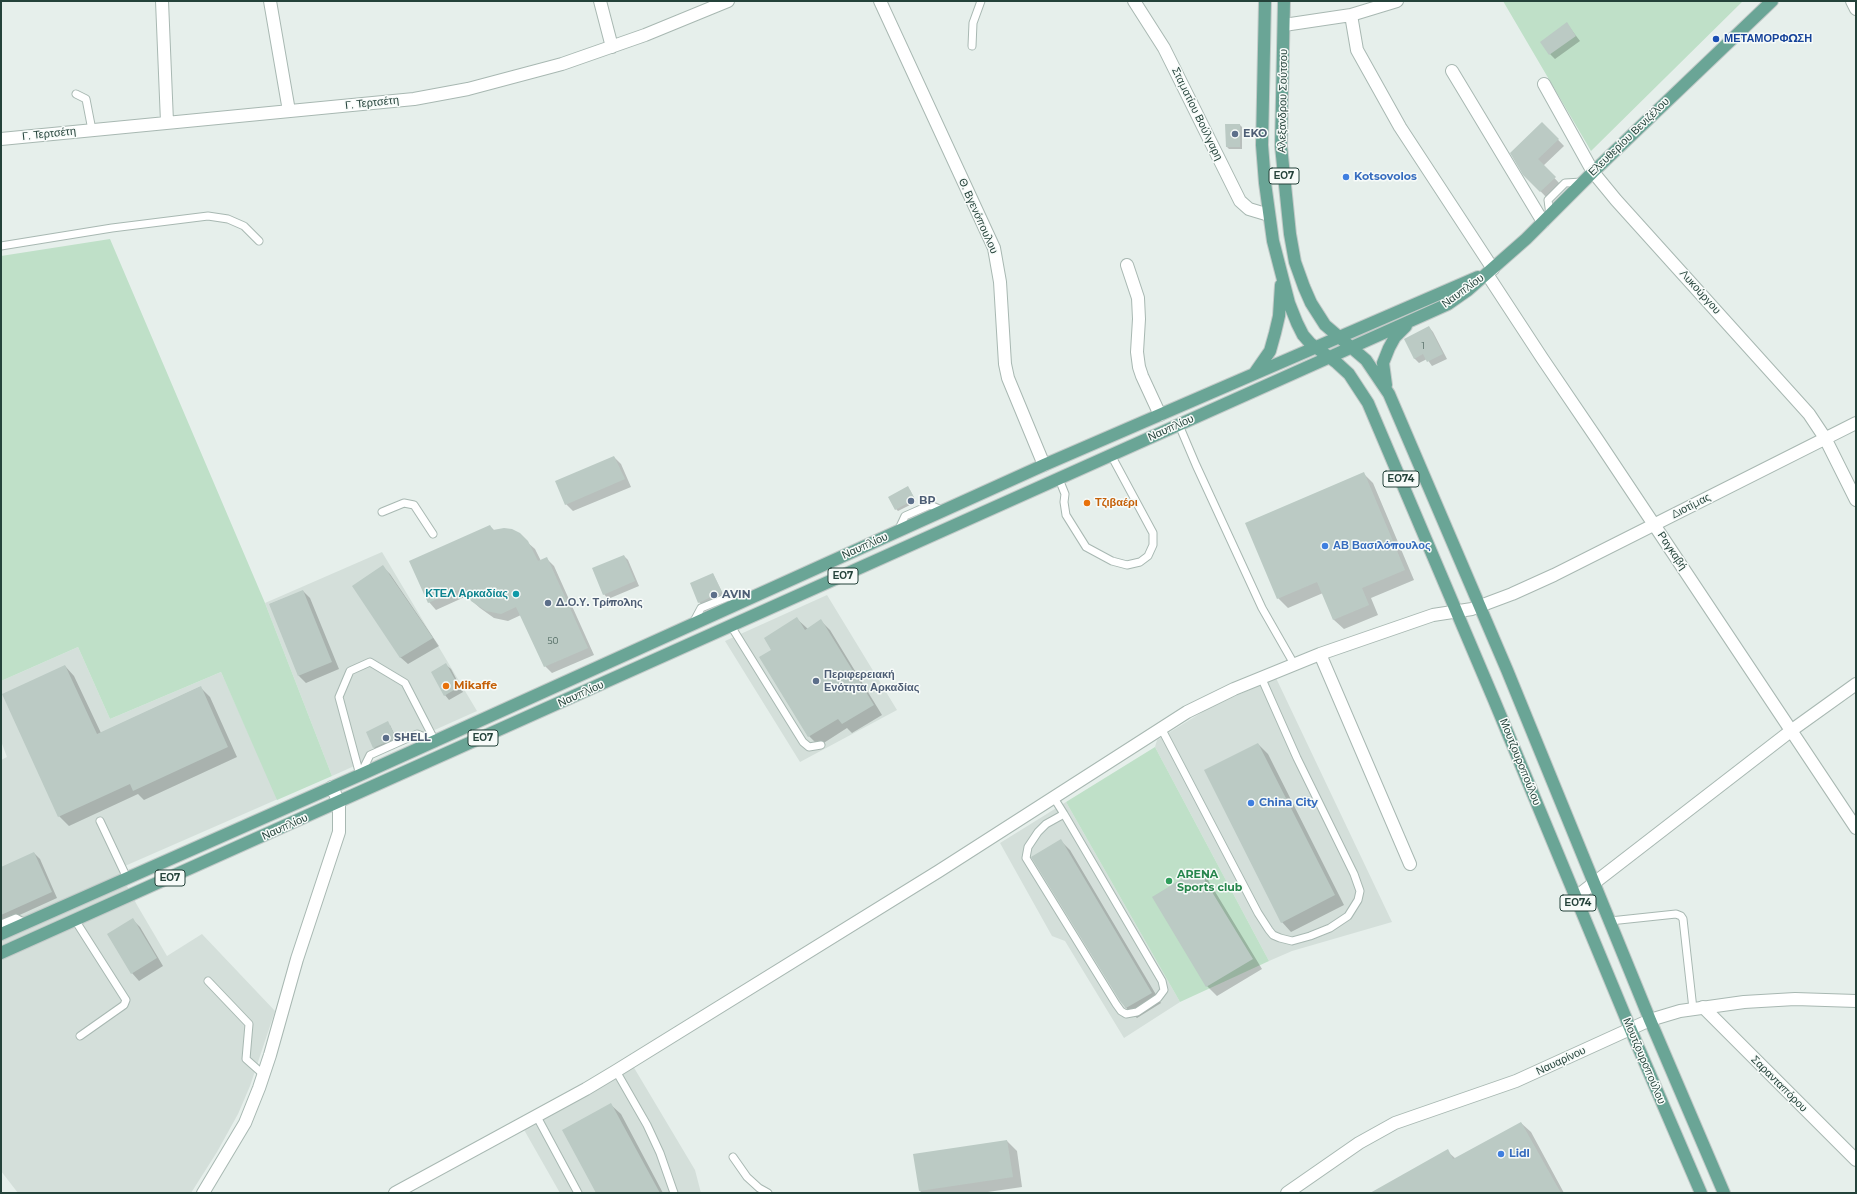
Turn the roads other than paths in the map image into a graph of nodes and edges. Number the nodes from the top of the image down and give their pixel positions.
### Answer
1 (162, 1) edge
2 (270, 1) edge
3 (600, 1) edge
4 (728, 1) edge
5 (880, 1) edge
6 (981, 1) edge
7 (1134, 1) edge
8 (1265, 1) edge
9 (1284, 1) edge
10 (1396, 1) edge
11 (1772, 1) edge
12 (1852, 1) edge
13 (1856, 9) edge
14 (1351, 15) junction
15 (1284, 25) junction
16 (972, 46) dead end
17 (612, 47) junction
18 (1452, 71) dead end
19 (1544, 84) dead end
20 (76, 94) dead end
21 (289, 111) junction
22 (167, 122) junction
23 (92, 130) junction
24 (1, 139) edge
25 (1593, 172) junction
26 (1269, 215) junction
27 (1547, 219) junction
28 (259, 240) dead end
29 (1, 246) edge
30 (1127, 265) dead end
31 (1281, 272) junction
32 (1490, 272) junction
33 (1411, 321) junction
34 (1339, 337) junction
35 (1352, 347) junction
36 (1315, 348) junction
37 (1330, 357) junction
38 (1253, 374) junction
39 (1389, 394) junction
40 (1160, 415) junction
41 (1856, 423) edge
42 (1179, 425) junction
43 (1825, 438) junction
44 (1112, 455) junction
45 (1044, 465) junction
46 (1059, 479) junction
47 (1856, 500) edge
48 (382, 512) dead end
49 (1654, 525) junction
50 (433, 534) dead end
51 (1479, 608) junction
52 (1457, 612) junction
53 (731, 626) junction
54 (1320, 654) junction
55 (1294, 664) junction
56 (1261, 677) junction
57 (1856, 684) edge
58 (1161, 728) junction
59 (1792, 730) junction
60 (435, 740) junction
61 (821, 745) dead end
62 (360, 775) junction
63 (332, 787) junction
64 (1054, 798) junction
65 (339, 803) junction
66 (1064, 814) junction
67 (100, 821) dead end
68 (1856, 828) edge
69 (1410, 864) dead end
70 (127, 878) junction
71 (1595, 883) junction
72 (1576, 897) junction
73 (75, 920) junction
74 (1610, 921) junction
75 (25, 923) junction
76 (1, 924) edge
77 (1, 934) edge
78 (1, 953) edge
79 (208, 981) dead end
80 (1856, 1001) edge
81 (1698, 1008) junction
82 (1650, 1020) junction
83 (1630, 1028) junction
84 (80, 1036) dead end
85 (616, 1071) junction
86 (264, 1075) junction
87 (536, 1115) junction
88 (733, 1157) dead end
89 (1856, 1160) edge
90 (203, 1193) edge
91 (395, 1193) edge
92 (578, 1193) edge
93 (674, 1193) edge
94 (768, 1193) edge
95 (1287, 1193) edge
96 (1701, 1193) edge
97 (1724, 1193) edge

1 - 22 street
2 - 21 street
3 - 17 street
4 - 17 street, Γ. Τερτσέτη
5 - 45 street, Θ. Βγενόπουλου
6 - 16 lane
7 - 26 street, Σταματίου Βούλγαρη
8 - 26 main road, Αλεξανδρου Σούτσου / ΕΟ7
9 - 15 main road, Αλεξανδρου Σούτσου / ΕΟ7
10 - 14 street
11 - 25 main road, Ελευθερίου Βενιζέλου
12 - 13 street
14 - 15 street
14 - 32 street, Ραγκαβή
15 - 34 main road, Αλεξανδρου Σούτσου / ΕΟ7
17 - 21 street, Γ. Τερτσέτη
18 - 27 street
19 - 25 street, Λυκούργου
20 - 23 lane
21 - 22 street, Γ. Τερτσέτη
22 - 23 street, Γ. Τερτσέτη
23 - 24 street, Γ. Τερτσέτη
25 - 27 main road, Ελευθερίου Βενιζέλου
25 - 43 street, Λυκούργου
26 - 31 main road, Αλεξανδρου Σούτσου / ΕΟ7
27 - 32 main road, Ελευθερίου Βενιζέλου
28 - 29 lane
30 - 40 street
31 - 36 main road, Αλεξανδρου Σούτσου / ΕΟ7
31 - 38 main road, ΕΟ7
32 - 33 main road, Ναυπλίου
32 - 34 main road, Ναυπλίου
32 - 49 street, Ραγκαβή
33 - 35 main road, Ναυπλίου
33 - 39 main road
34 - 35 main road, Αλεξανδρου Σούτσου / ΕΟ7
34 - 36 main road, Ναυπλίου / ΕΟ7
35 - 37 main road, Ναυπλίου / ΕΟ7
35 - 39 main road, Μουτζουροπούλου / ΕΟ74
36 - 37 main road, Μουτζουροπούλου / ΕΟ7
36 - 38 main road, Ναυπλίου / ΕΟ7
37 - 42 main road, Ναυπλίου / ΕΟ7
37 - 52 main road, Μουτζουροπούλου / ΕΟ74
38 - 40 main road, Ναυπλίου / ΕΟ7
39 - 51 main road, Μουτζουροπούλου / ΕΟ74
40 - 45 main road, Ναυπλίου / ΕΟ7
41 - 43 street, Διοτίμας
42 - 44 main road, Ναυπλίου / ΕΟ7
42 - 55 lane
43 - 47 street, Λυκούργου
43 - 49 street, Διοτίμας
44 - 46 main road, Ναυπλίου / ΕΟ7
44 - 46 lane
45 - 60 main road, Ναυπλίου / ΕΟ7
46 - 53 main road, Ναυπλίου / ΕΟ7
48 - 50 lane
49 - 51 street, Διοτίμας
49 - 59 street, Ραγκαβή
51 - 52 street, Διοτίμας
51 - 71 main road, Μουτζουροπούλου / ΕΟ74
52 - 54 street, Διοτίμας
52 - 72 main road, Μουτζουροπούλου / ΕΟ74
53 - 61 lane
53 - 65 main road, Ναυπλίου / ΕΟ7
54 - 55 street, Διοτίμας
54 - 69 street
55 - 56 street, Διοτίμας
56 - 58 street, Διοτίμας
56 - 58 lane
57 - 59 street
58 - 64 street, Διοτίμας
59 - 68 street, Ραγκαβή
59 - 71 street
60 - 62 main road, Ναυπλίου / ΕΟ7
60 - 62 lane
62 - 63 main road, Ναυπλίου / ΕΟ7
63 - 65 street
63 - 70 main road, Ναυπλίου / ΕΟ7
64 - 66 lane
64 - 85 street, Διοτίμας
65 - 73 main road, Ναυπλίου / ΕΟ7
65 - 86 street
66 - 66 lane
67 - 70 lane
70 - 75 main road, Ναυπλίου / ΕΟ7
71 - 72 street
71 - 74 main road, Μουτζουροπούλου / ΕΟ74
72 - 83 main road, Μουτζουροπούλου / ΕΟ74
73 - 78 main road, Ναυπλίου / ΕΟ7
73 - 84 lane
74 - 81 lane
74 - 82 main road, Μουτζουροπούλου / ΕΟ74
75 - 76 lane
75 - 77 main road, Ναυπλίου / ΕΟ7
79 - 86 lane
80 - 81 street, Ναυαρίνου
81 - 82 street, Ναυαρίνου
81 - 89 street, Σαρανταπόρου
82 - 83 street, Ναυαρίνου
82 - 97 main road, Μουτζουροπούλου / ΕΟ74
83 - 95 street, Ναυαρίνου
83 - 96 main road, Μουτζουροπούλου / ΕΟ74
85 - 87 street, Διοτίμας
85 - 93 lane
86 - 90 street
87 - 91 street, Διοτίμας
87 - 92 lane
88 - 94 lane

